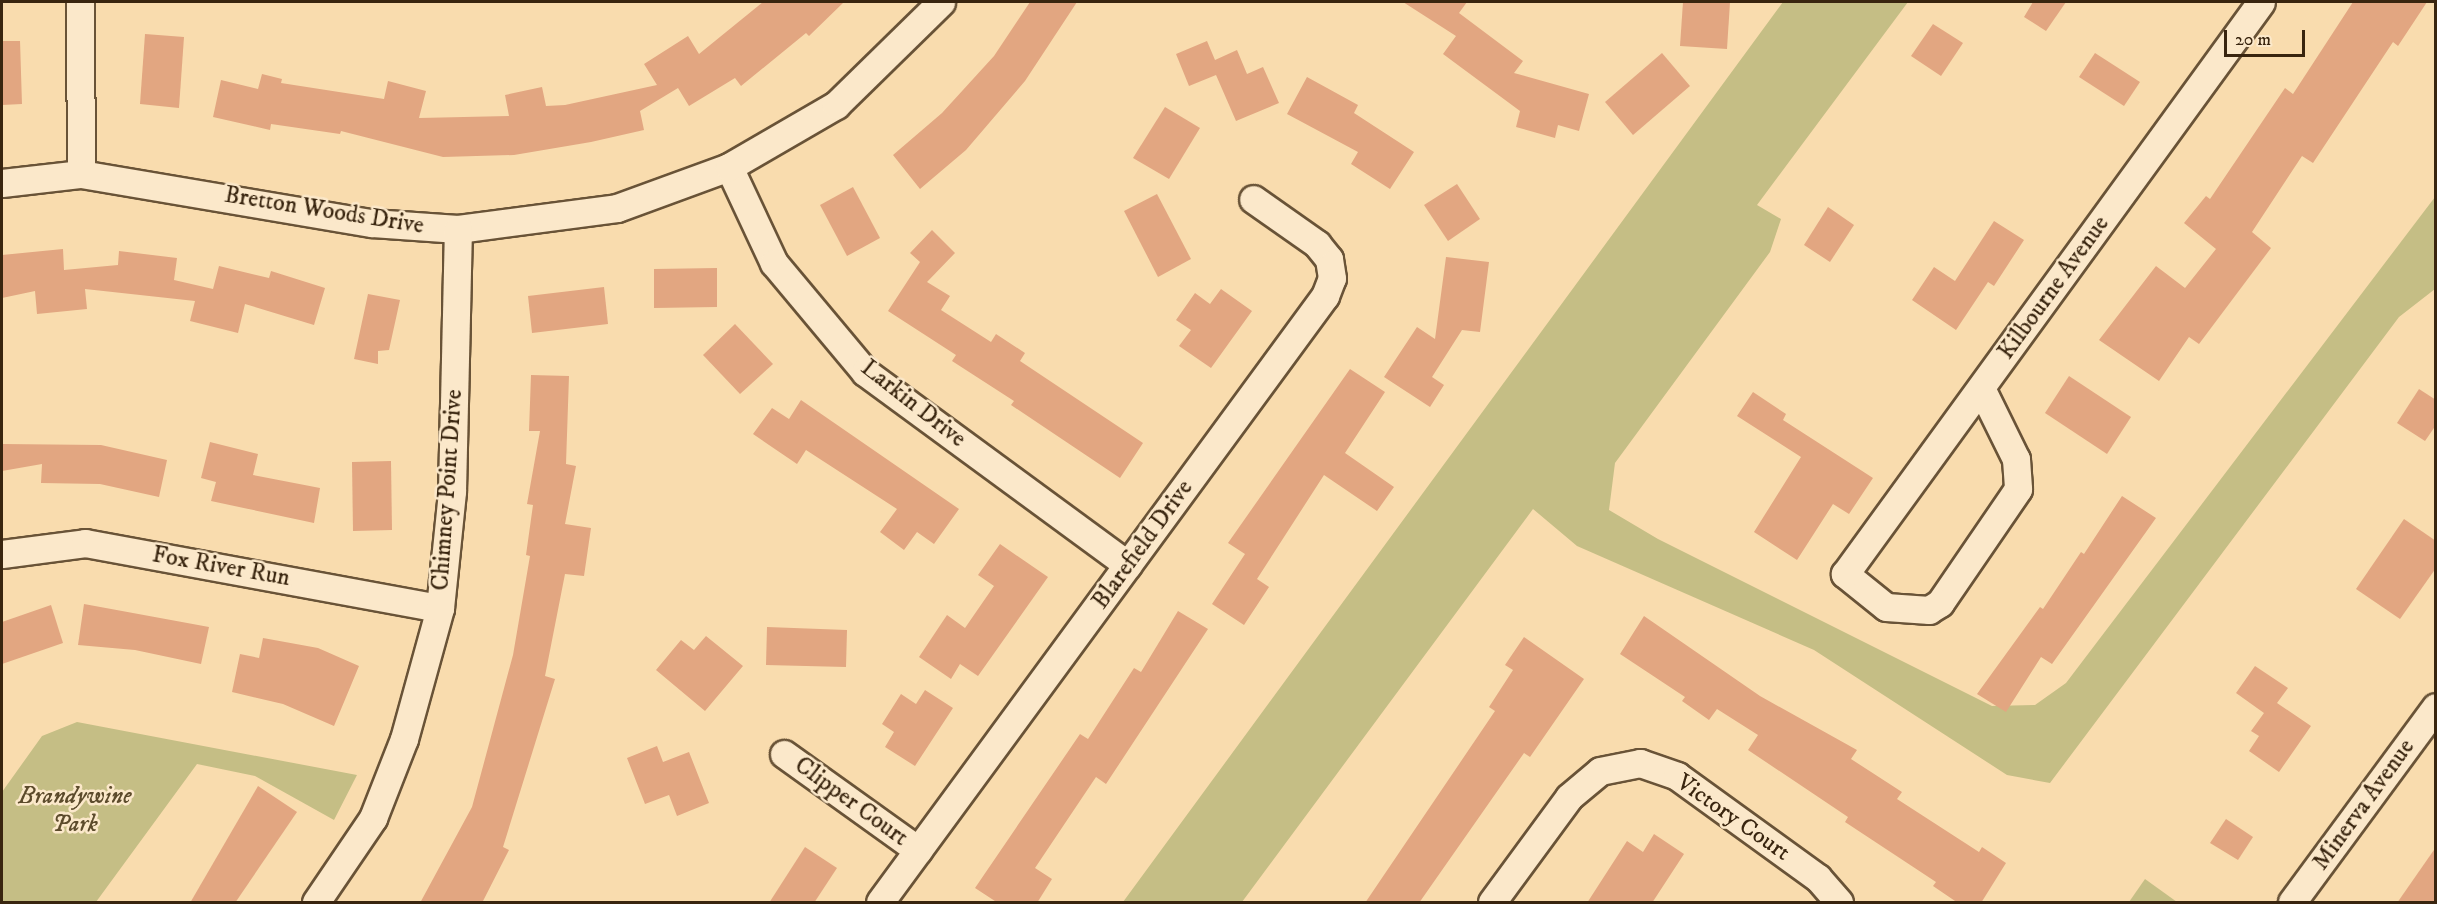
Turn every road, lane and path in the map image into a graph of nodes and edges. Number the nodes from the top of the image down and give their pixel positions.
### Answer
1 (80, 2) edge
2 (2261, 2) edge
3 (926, 7) edge
4 (729, 167) junction
5 (81, 174) junction
6 (2, 183) edge
7 (1253, 199) dead end
8 (458, 229) junction
9 (1981, 388) junction
10 (2, 554) edge
11 (1128, 565) junction
12 (440, 608) junction
13 (2436, 707) edge
14 (784, 754) dead end
15 (918, 850) junction
16 (316, 903) edge
17 (880, 903) edge
18 (1492, 903) edge
19 (1839, 903) edge
20 (2292, 903) edge

1 - 5 street
2 - 9 street, Kilbourne Avenue
3 - 4 street, Bretton Woods Drive
4 - 8 street, Bretton Woods Drive
4 - 11 street, Larkin Drive
5 - 6 street, Bretton Woods Drive
5 - 8 street, Bretton Woods Drive
7 - 11 street, Blarefield Drive
8 - 12 street, Chimney Point Drive
9 - 9 street, Kilbourne Avenue
10 - 12 street, Fox River Run
11 - 15 street, Blarefield Drive
12 - 16 street, Chimney Point Drive
13 - 20 street, Minerva Avenue
14 - 15 street, Clipper Court
15 - 17 street, Blarefield Drive
18 - 19 street, Victory Court

